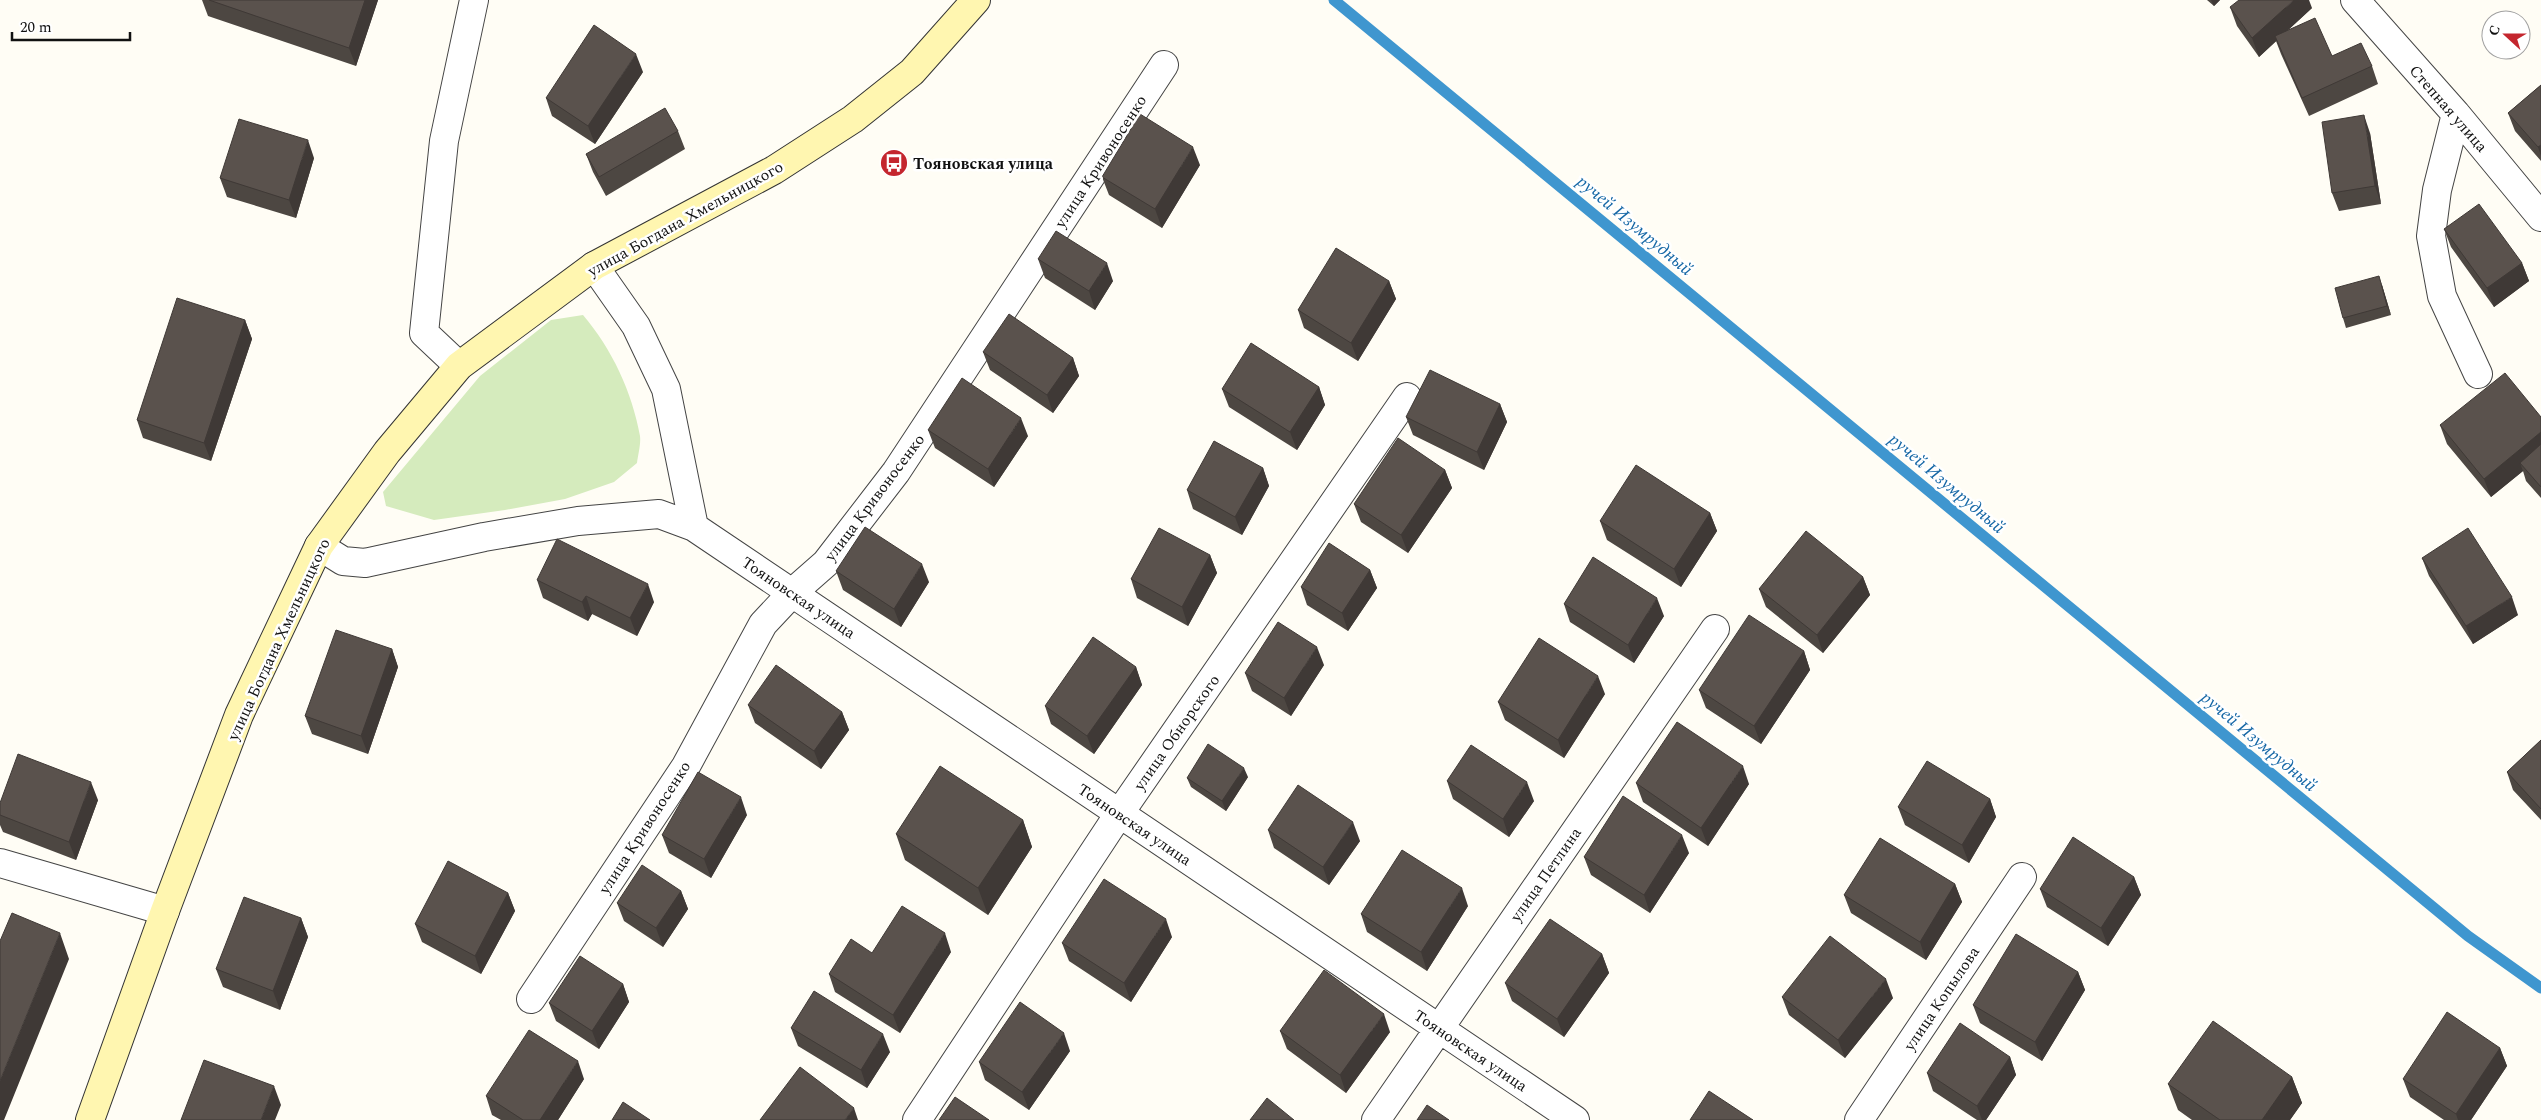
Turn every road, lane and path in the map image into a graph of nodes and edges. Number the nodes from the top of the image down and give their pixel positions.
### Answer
1 (474, 0) edge
2 (976, 0) edge
3 (2356, 0) edge
4 (1164, 65) dead end
5 (2456, 114) junction
6 (2541, 217) edge
7 (594, 266) junction
8 (459, 366) junction
9 (2478, 374) dead end
10 (1407, 398) dead end
11 (694, 527) junction
12 (319, 546) junction
13 (792, 592) junction
14 (1715, 629) dead end
15 (1120, 814) junction
16 (0, 863) edge
17 (2022, 877) dead end
18 (165, 911) junction
19 (531, 999) dead end
20 (1438, 1028) junction
21 (90, 1120) edge
22 (916, 1120) edge
23 (1376, 1120) edge
24 (1576, 1120) edge
25 (1859, 1120) edge

1 - 8 street
2 - 7 street, улица Богдана Хмельницкого
3 - 5 street, Степная улица
4 - 13 street, улица Кривоносенко
5 - 6 street, Степная улица
5 - 9 street
7 - 8 street, улица Богдана Хмельницкого
7 - 11 street
8 - 12 street, улица Богдана Хмельницкого
10 - 15 street, улица Обнорского
11 - 12 street, Тояновская улица
11 - 13 street, Тояновская улица
12 - 18 street, улица Богдана Хмельницкого
13 - 15 street, Тояновская улица
13 - 19 street, улица Кривоносенко
14 - 20 street, улица Петлина
15 - 20 street, Тояновская улица
15 - 22 street, улица Обнорского
16 - 18 street
17 - 25 street, улица Копылова
18 - 21 street, улица Богдана Хмельницкого
20 - 23 street, улица Петлина
20 - 24 street, Тояновская улица

